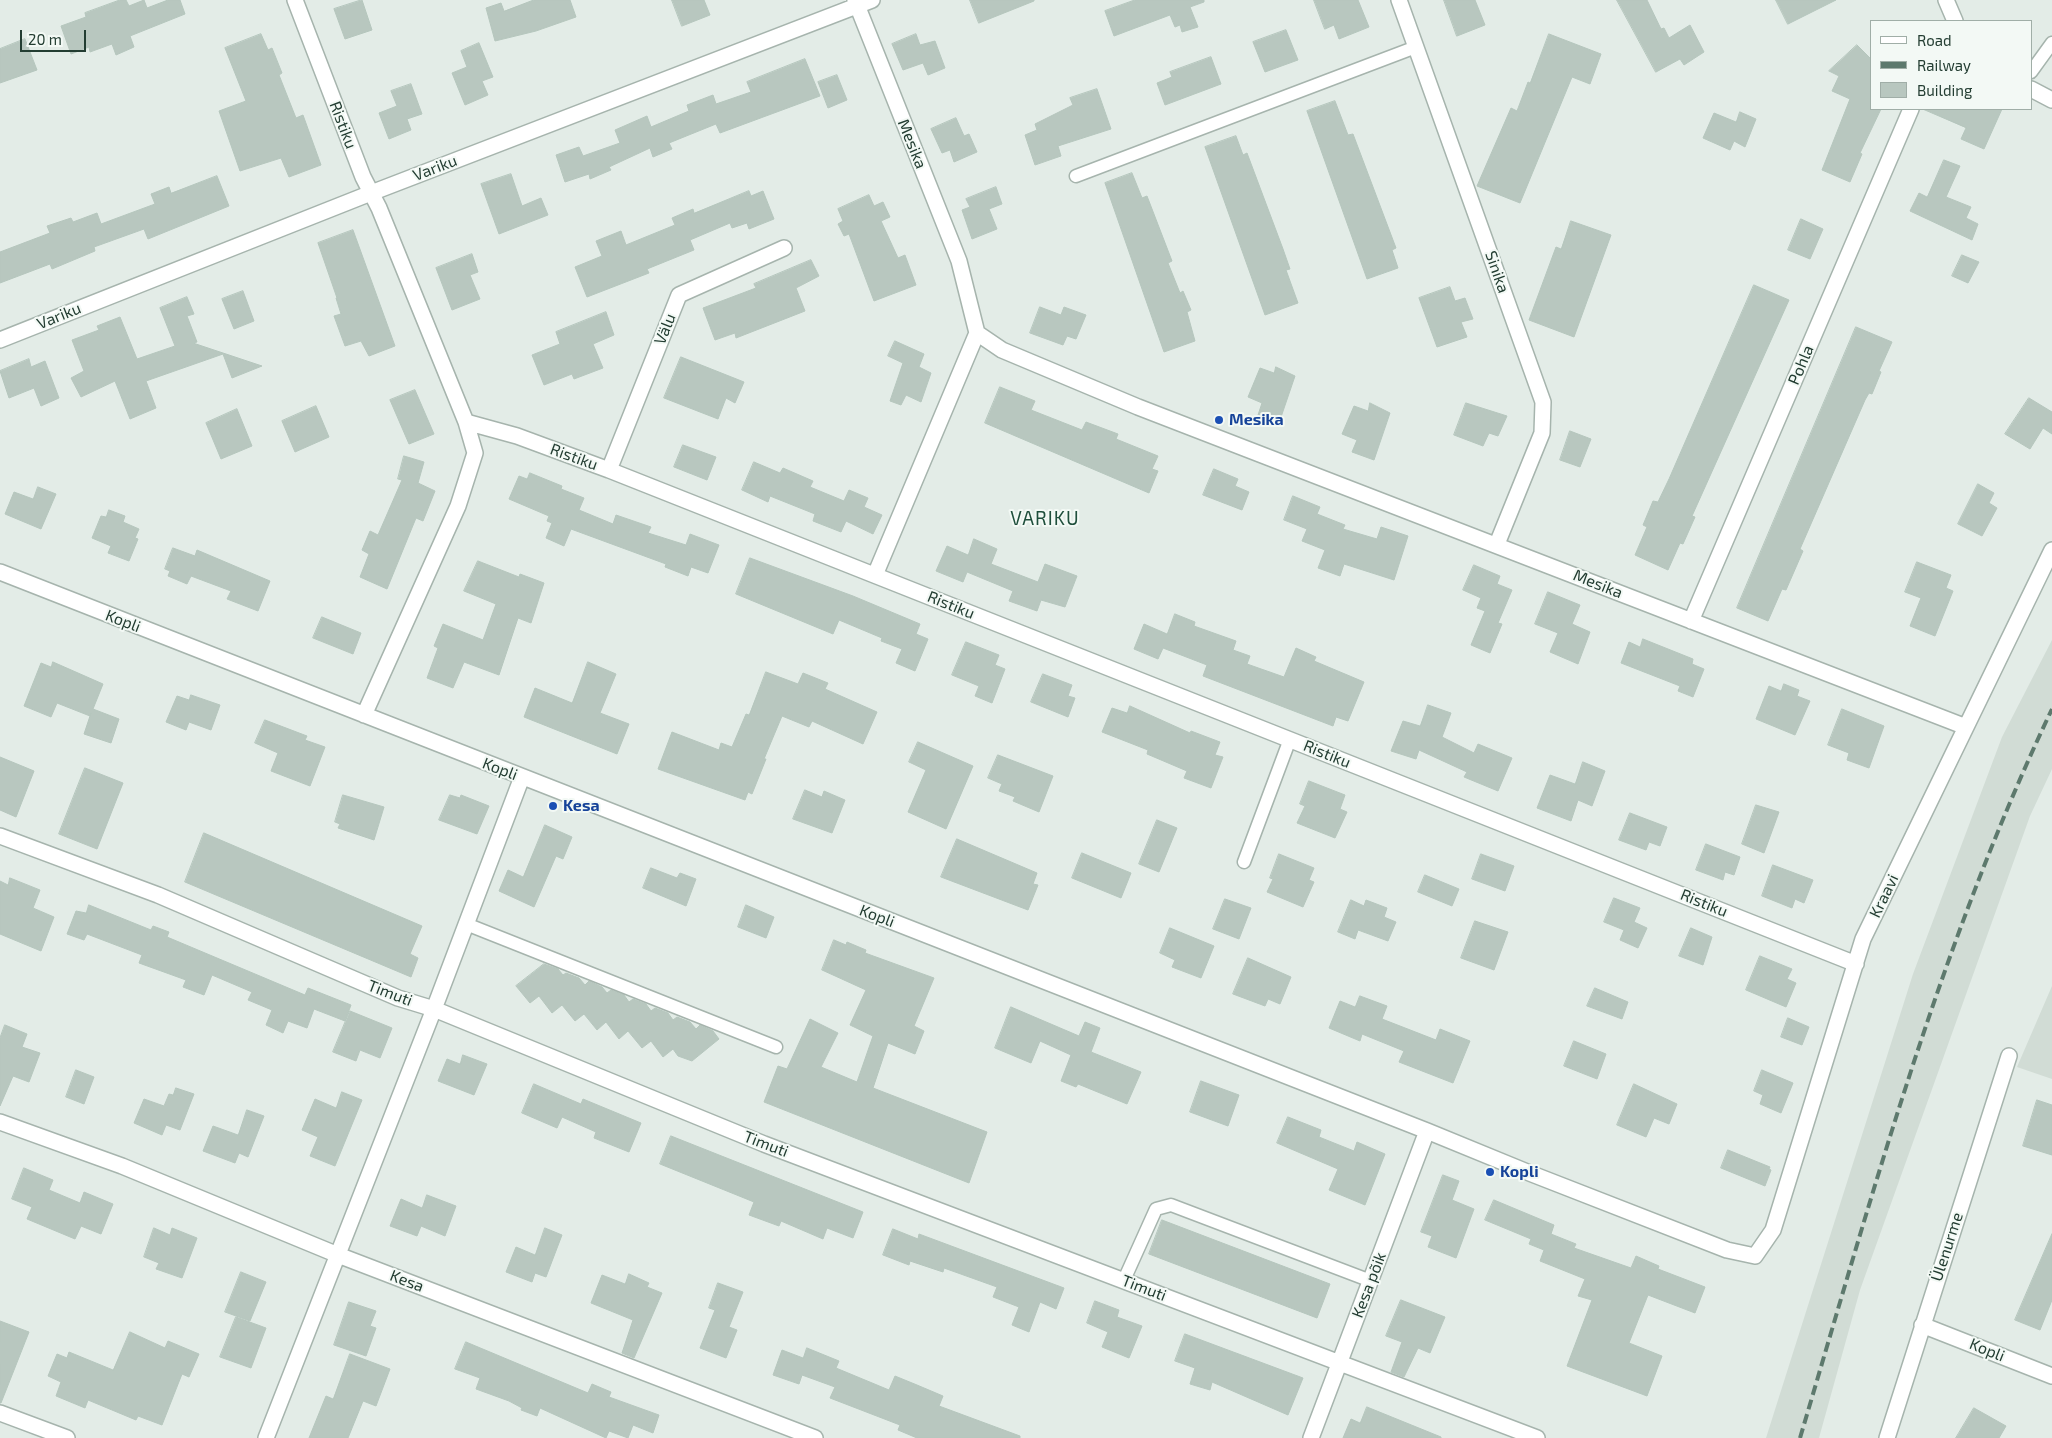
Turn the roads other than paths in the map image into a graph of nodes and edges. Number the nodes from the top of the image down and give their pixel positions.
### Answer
1 (295, 0) edge
2 (872, 0) edge
3 (1399, 0) edge
4 (1946, 0) edge
5 (856, 3) edge
6 (1955, 20) edge
7 (2052, 43) edge
8 (1416, 47) junction
9 (2032, 71) edge
10 (2032, 90) edge
11 (2052, 100) edge
12 (1911, 110) edge
13 (1076, 176) dead end
14 (371, 193) junction
15 (784, 248) dead end
16 (977, 332) junction
17 (0, 340) edge
18 (466, 422) junction
19 (609, 470) junction
20 (1498, 544) junction
21 (2052, 550) edge
22 (0, 572) edge
23 (875, 575) junction
24 (1691, 621) junction
25 (364, 715) junction
26 (1966, 727) junction
27 (1290, 740) junction
28 (522, 777) junction
29 (0, 836) edge
30 (1244, 862) dead end
31 (466, 924) junction
32 (1856, 964) junction
33 (434, 1009) junction
34 (776, 1047) dead end
35 (2009, 1056) dead end
36 (0, 1122) edge
37 (1427, 1131) junction
38 (338, 1255) junction
39 (1756, 1256) joint
40 (1124, 1280) junction
41 (1371, 1281) junction
42 (1922, 1325) junction
43 (1340, 1362) junction
44 (2052, 1376) edge
45 (0, 1413) edge
46 (67, 1438) edge
47 (266, 1438) edge
48 (815, 1438) edge
49 (1311, 1438) edge
50 (1537, 1438) edge
51 (1887, 1438) edge

1 - 14 street, Ristiku
2 - 5 street, Variku
3 - 8 street, Sinika
4 - 6 street
5 - 14 street, Variku
5 - 16 street, Mesika
7 - 9 lane
8 - 13 lane
8 - 20 street, Sinika
10 - 11 street
12 - 24 street, Pohla
14 - 17 street, Variku
14 - 18 street, Ristiku
15 - 19 street, Välu
16 - 20 street, Mesika
16 - 23 street
18 - 19 street, Ristiku
18 - 25 street
19 - 23 street, Ristiku
20 - 24 street, Mesika
21 - 26 street, Kraavi
22 - 25 street, Kopli
23 - 27 street, Ristiku
24 - 26 street, Mesika
25 - 28 street, Kopli
26 - 32 street, Kraavi
27 - 30 lane
27 - 32 street, Ristiku
28 - 31 street
28 - 37 street, Kopli
29 - 33 street, Timuti
31 - 33 street
31 - 34 lane
32 - 39 street, Kraavi
33 - 38 street
33 - 40 street, Timuti
35 - 42 street, Ülenurme
36 - 38 street, Kesa
37 - 39 street, Kopli
37 - 41 street, Kesa põik
38 - 47 street
38 - 48 street, Kesa
40 - 41 lane
40 - 43 street, Timuti
41 - 43 street, Kesa põik
42 - 44 street, Kopli
42 - 51 street, Ülenurme
43 - 49 street, Kesa põik
43 - 50 street, Timuti
45 - 46 street

